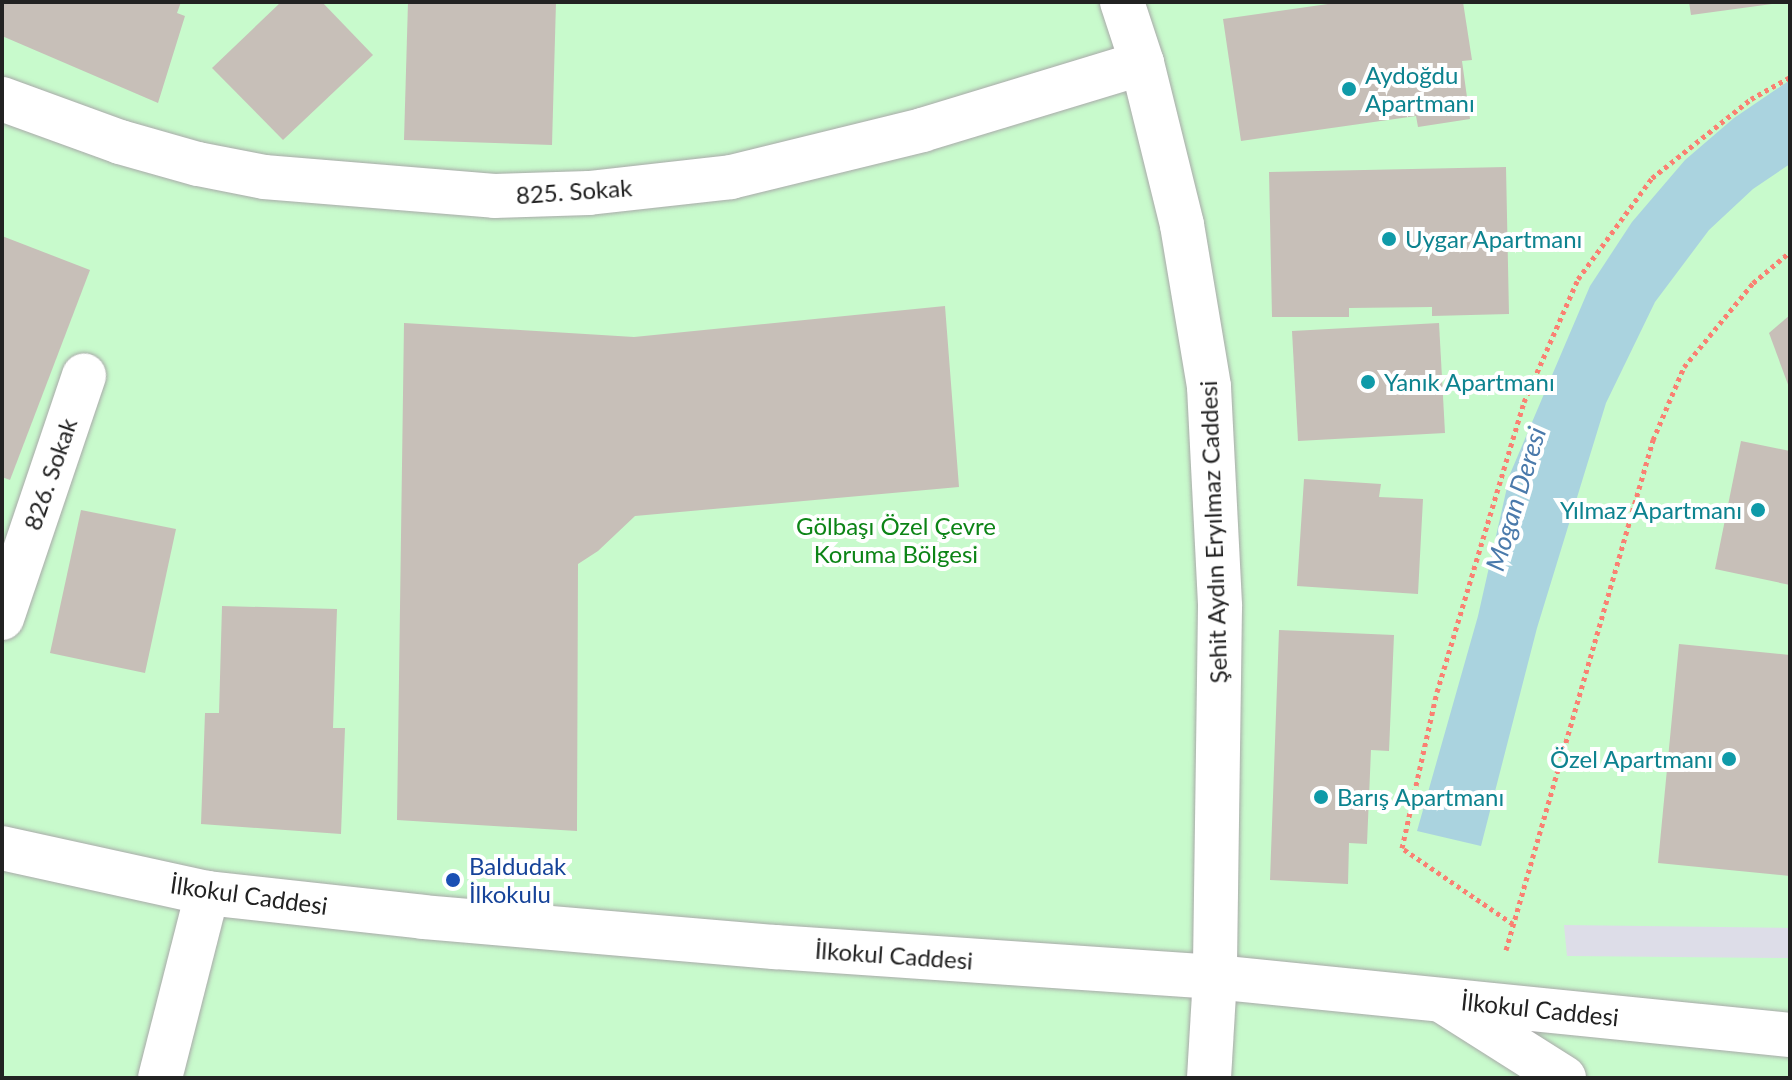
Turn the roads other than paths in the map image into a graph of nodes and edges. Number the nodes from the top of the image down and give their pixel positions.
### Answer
1 (1122, 2) edge
2 (1142, 63) junction
3 (2, 99) edge
4 (84, 376) dead end
5 (2, 618) edge
6 (2, 848) edge
7 (207, 893) junction
8 (1215, 977) junction
9 (1439, 998) junction
10 (1790, 1035) edge
11 (160, 1078) edge
12 (1209, 1078) edge
13 (1564, 1078) edge

1 - 2 street, Şehit Aydın Eryılmaz Caddesi
2 - 3 street, 825. Sokak
2 - 8 street, Şehit Aydın Eryılmaz Caddesi
4 - 5 street, 826. Sokak
6 - 7 street, İlkokul Caddesi
7 - 8 street, İlkokul Caddesi
7 - 11 street
8 - 9 street, İlkokul Caddesi
8 - 12 street, Şehit Aydın Eryılmaz Caddesi
9 - 10 street, İlkokul Caddesi
9 - 13 street

